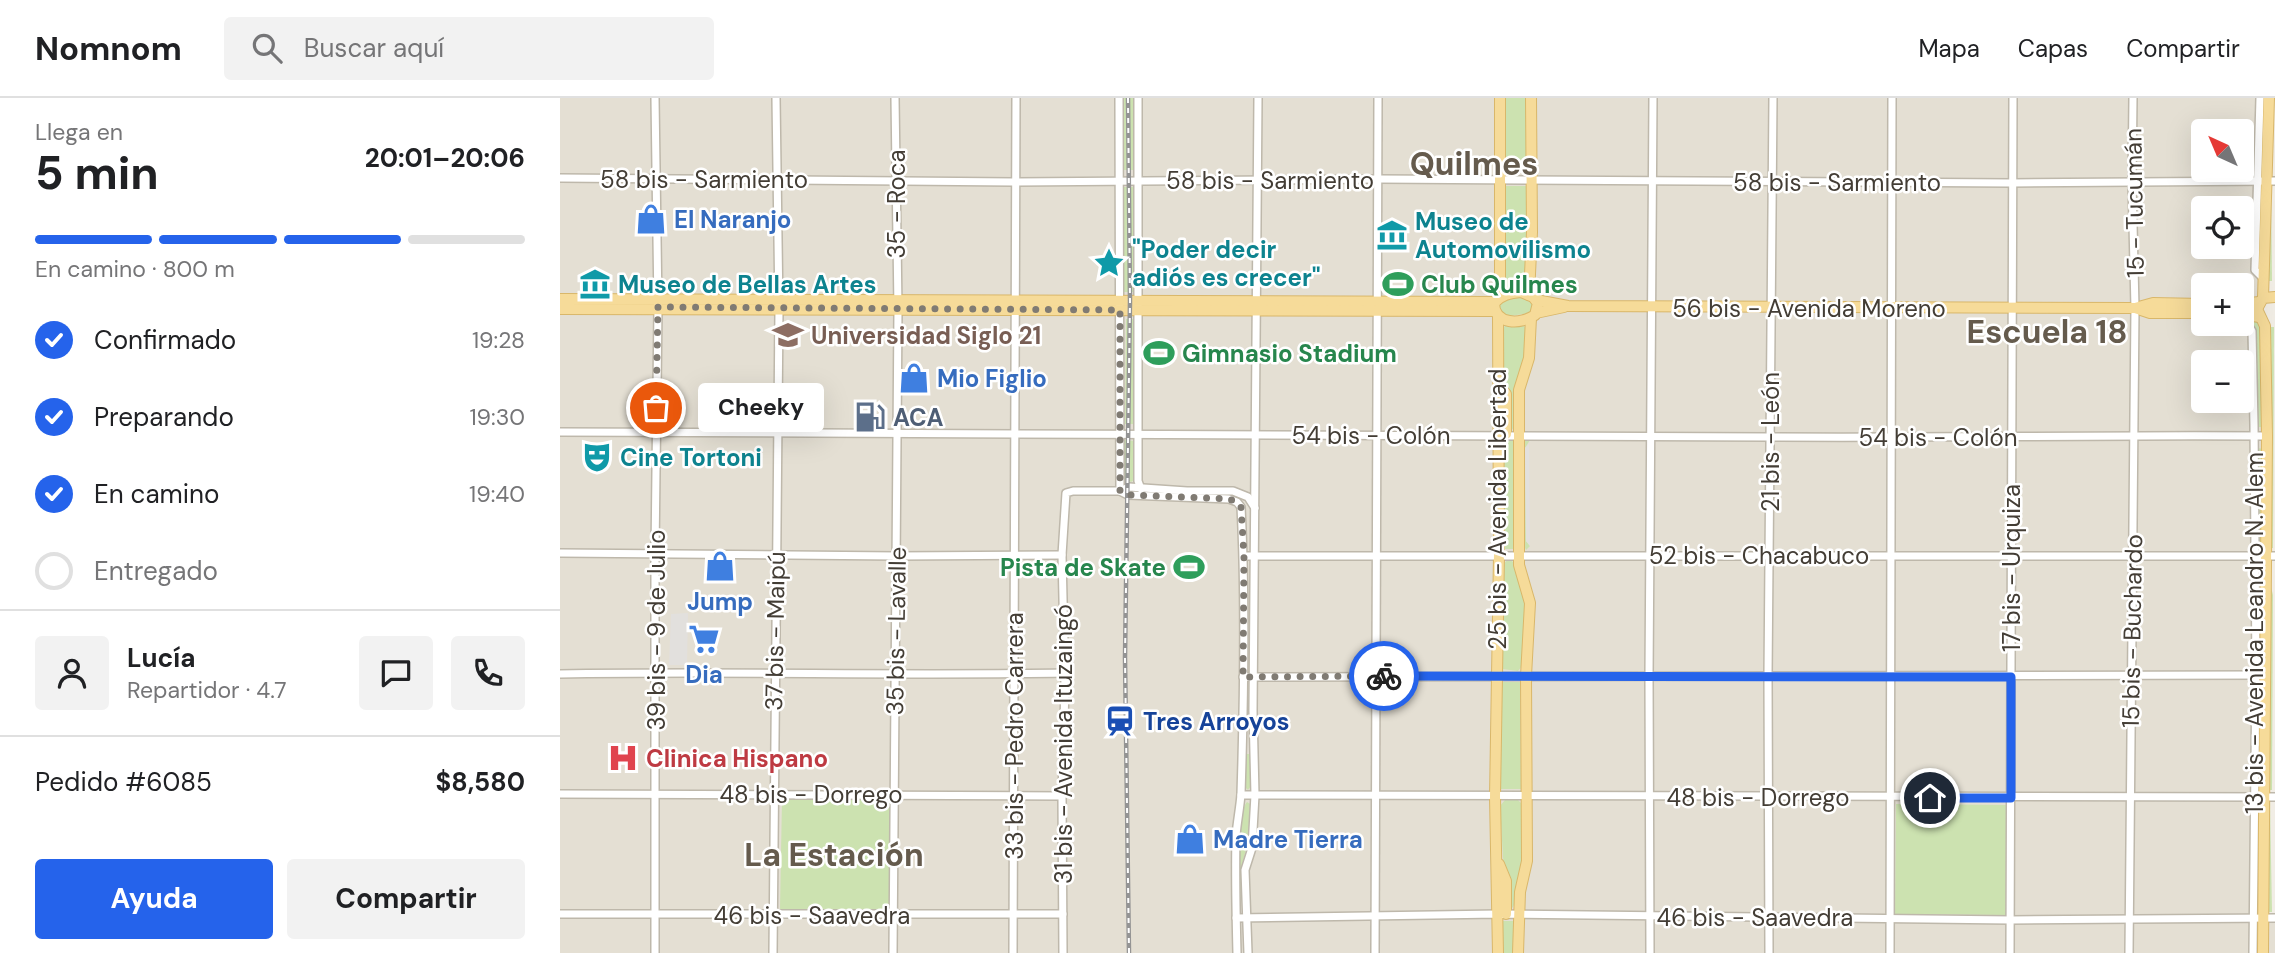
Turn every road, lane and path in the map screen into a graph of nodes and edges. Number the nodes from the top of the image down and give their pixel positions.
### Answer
1 (656, 98) edge
2 (776, 98) edge
3 (895, 98) edge
4 (1016, 98) edge
5 (1119, 98) edge
6 (1138, 98) edge
7 (1258, 98) edge
8 (1378, 98) edge
9 (1500, 98) edge
10 (1531, 98) edge
11 (1653, 98) edge
12 (1773, 98) edge
13 (1892, 98) edge
14 (2013, 98) edge
15 (2133, 98) edge
16 (2260, 98) edge
17 (2270, 98) edge
18 (2275, 120) edge
19 (560, 178) edge
20 (776, 179) junction
21 (897, 179) junction
22 (1379, 179) junction
23 (657, 180) junction
24 (1118, 180) junction
25 (1138, 180) junction
26 (1256, 180) junction
27 (1499, 181) junction
28 (1530, 181) junction
29 (1653, 181) junction
30 (2266, 181) edge
31 (1014, 182) junction
32 (1772, 182) junction
33 (2132, 182) junction
34 (1893, 183) junction
35 (2012, 183) junction
36 (1533, 297) junction
37 (2275, 297) edge
38 (560, 299) edge
39 (2261, 300) junction
40 (2254, 301) edge
41 (658, 303) junction
42 (1016, 304) junction
43 (2191, 304) edge
44 (779, 305) junction
45 (897, 305) junction
46 (1139, 305) junction
47 (1120, 306) junction
48 (1568, 306) junction
49 (1257, 307) junction
50 (1378, 307) junction
51 (1497, 307) junction
52 (1651, 308) junction
53 (560, 309) edge
54 (1771, 309) junction
55 (1892, 309) junction
56 (2012, 309) junction
57 (2135, 309) junction
58 (2191, 313) edge
59 (1533, 316) junction
60 (2254, 318) edge
61 (2261, 319) junction
62 (2275, 321) edge
63 (2252, 336) edge
64 (560, 432) edge
65 (656, 433) junction
66 (897, 433) junction
67 (1017, 433) junction
68 (777, 434) junction
69 (1120, 434) junction
70 (1139, 434) junction
71 (1255, 434) junction
72 (1520, 434) junction
73 (1503, 435) junction
74 (1651, 435) junction
75 (1375, 436) junction
76 (1892, 436) junction
77 (2254, 436) junction
78 (2267, 436) junction
79 (1771, 437) junction
80 (2011, 437) junction
81 (2133, 437) junction
82 (1140, 487) junction
83 (1120, 491) junction
84 (1141, 496) junction
85 (1255, 511) junction
86 (1241, 513) junction
87 (560, 553) edge
88 (654, 553) junction
89 (777, 554) junction
90 (1014, 554) junction
91 (1376, 554) junction
92 (1519, 554) junction
93 (1062, 555) junction
94 (1254, 555) junction
95 (1499, 555) junction
96 (1650, 555) junction
97 (897, 556) junction
98 (1244, 556) junction
99 (1769, 556) junction
100 (1892, 556) junction
101 (2012, 556) junction
102 (2133, 556) junction
103 (2264, 556) edge
104 (1243, 586) junction
105 (1253, 586) junction
106 (656, 673) junction
107 (1064, 673) junction
108 (560, 674) edge
109 (1014, 674) junction
110 (774, 675) junction
111 (895, 675) junction
112 (2261, 675) junction
113 (1253, 676) junction
114 (1375, 676) junction
115 (1496, 676) junction
116 (1525, 676) junction
117 (1768, 676) junction
118 (1243, 677) junction
119 (1649, 677) junction
120 (1891, 677) junction
121 (2011, 677) junction
122 (2130, 677) junction
123 (1255, 747) junction
124 (1240, 748) junction
125 (656, 793) junction
126 (560, 794) edge
127 (774, 794) junction
128 (894, 794) junction
129 (1014, 795) junction
130 (1241, 795) junction
131 (1255, 795) junction
132 (1374, 795) junction
133 (1062, 796) junction
134 (1527, 796) junction
135 (1649, 796) junction
136 (1770, 796) junction
137 (1495, 797) junction
138 (2130, 797) junction
139 (2265, 797) edge
140 (1889, 798) junction
141 (2011, 798) junction
142 (560, 914) edge
143 (1063, 914) junction
144 (1502, 914) junction
145 (1518, 914) junction
146 (655, 915) junction
147 (773, 915) junction
148 (894, 915) junction
149 (1014, 915) junction
150 (1375, 916) junction
151 (1246, 917) junction
152 (1651, 917) junction
153 (1770, 917) junction
154 (1236, 918) junction
155 (1890, 918) junction
156 (2275, 918) edge
157 (2129, 919) junction
158 (2011, 920) junction
159 (2258, 920) junction
160 (655, 953) edge
161 (773, 953) edge
162 (894, 953) edge
163 (1013, 953) edge
164 (1063, 953) edge
165 (1237, 953) edge
166 (1248, 953) edge
167 (1375, 953) edge
168 (1498, 953) edge
169 (1518, 953) edge
170 (1650, 953) edge
171 (1769, 953) edge
172 (1890, 953) edge
173 (2010, 953) edge
174 (2129, 953) edge
175 (2253, 953) edge
176 (2263, 953) edge

1 - 23 street, 39 bis - 9 de Julio
2 - 20 street, 37 bis - Maipú
3 - 21 street, 35 - Roca
4 - 31 street, 33 bis - Pedro Carrera
5 - 24 street
6 - 25 street
7 - 26 street
8 - 22 street
9 - 27 main road, 25 bis - Avenida Libertad
10 - 28 main road, 25 bis - Avenida Libertad
11 - 29 street
12 - 32 street, 21 bis - León
13 - 34 street
14 - 35 street, 17 bis - Urquiza
15 - 33 street, 15 - Tucumán
16 - 30 street
17 - 18 main road
17 - 30 main road, 13 bis - Avenida Leandro N. Alem
19 - 23 street, 58 bis - Sarmiento
20 - 21 street, 58 bis - Sarmiento
20 - 23 street, 58 bis - Sarmiento
20 - 44 street, 37 bis - Maipú
21 - 31 street, 58 bis - Sarmiento
21 - 45 street, 35 - Roca
22 - 26 street, 58 bis - Sarmiento
22 - 27 street, 58 bis - Sarmiento
22 - 50 street
23 - 41 street, 39 bis - 9 de Julio
24 - 25 street, 58 bis - Sarmiento
24 - 31 street, 58 bis - Sarmiento
24 - 47 street
25 - 26 street, 58 bis - Sarmiento
25 - 46 street
26 - 49 street
27 - 28 street, 58 bis - Sarmiento
27 - 51 main road, 25 bis - Avenida Libertad
28 - 29 street, 58 bis - Sarmiento
28 - 36 main road, 25 bis - Avenida Libertad
29 - 32 street, 58 bis - Sarmiento
29 - 52 street
30 - 33 street, 58 bis - Sarmiento
30 - 39 main road, 13 bis - Avenida Leandro N. Alem
31 - 42 street, 33 bis - Pedro Carrera
32 - 34 street, 58 bis - Sarmiento
32 - 54 street, 21 bis - León
33 - 35 street, 58 bis - Sarmiento
33 - 57 street, 15 - Tucumán
34 - 35 street, 58 bis - Sarmiento
34 - 55 street
35 - 56 street, 17 bis - Urquiza
36 - 48 main road, 56 bis - Avenida Moreno
36 - 51 main road, 56 bis - Avenida Moreno
36 - 59 main road, 25 bis - Avenida Libertad
37 - 39 main road
38 - 41 main road
39 - 40 main road
39 - 61 main road, 13 bis - Avenida Leandro N. Alem
41 - 44 main road
41 - 53 main road
41 - 65 street, 39 bis - 9 de Julio
42 - 45 main road
42 - 47 main road
42 - 67 street, 33 bis - Pedro Carrera
43 - 57 main road, 56 bis - Avenida Moreno
44 - 45 main road
44 - 68 street, 37 bis - Maipú
45 - 66 street, 35 bis - Lavalle
46 - 47 main road
46 - 49 main road
46 - 70 street
47 - 69 street
48 - 52 main road, 56 bis - Avenida Moreno
48 - 59 main road, 56 bis - Avenida Moreno
49 - 50 main road
49 - 71 street
50 - 51 main road
50 - 75 street
51 - 59 main road, 56 bis - Avenida Moreno
51 - 73 main road, 25 bis - Avenida Libertad
52 - 54 main road, 56 bis - Avenida Moreno
52 - 74 street
54 - 55 main road, 56 bis - Avenida Moreno
54 - 79 street, 21 bis - León
55 - 56 main road, 56 bis - Avenida Moreno
55 - 76 street
56 - 57 main road, 56 bis - Avenida Moreno
56 - 80 street, 17 bis - Urquiza
57 - 58 main road, 56 bis - Avenida Moreno
57 - 81 street, 15 bis - Buchardo
59 - 72 main road, 25 bis - Avenida Libertad
60 - 61 main road
61 - 62 main road
61 - 78 main road, 13 bis - Avenida Leandro N. Alem
63 - 77 street, 13 bis - Avenida Leandro N. Alem
64 - 65 street, 54 bis - Colón
65 - 68 street, 54 bis - Colón
65 - 88 street, 39 bis - 9 de Julio
66 - 67 street, 54 bis - Colón
66 - 68 street, 54 bis - Colón
66 - 97 street, 35 bis - Lavalle
67 - 69 street, 54 bis - Colón
67 - 90 street, 33 bis - Pedro Carrera
68 - 89 street, 37 bis - Maipú
69 - 70 street, 54 bis - Colón
69 - 83 street
70 - 71 street, 54 bis - Colón
70 - 82 street
71 - 75 street, 54 bis - Colón
71 - 85 street
72 - 73 street, 54 bis - Colón
72 - 74 street, 54 bis - Colón
72 - 92 main road, 25 bis - Avenida Libertad
73 - 75 street, 54 bis - Colón
73 - 95 main road, 25 bis - Avenida Libertad
74 - 79 street, 54 bis - Colón
74 - 96 street
75 - 91 street
76 - 79 street, 54 bis - Colón
76 - 80 street, 54 bis - Colón
76 - 100 street
77 - 78 street, 54 bis - Colón
77 - 81 street, 54 bis - Colón
77 - 103 street, 13 bis - Avenida Leandro N. Alem
78 - 103 main road, 13 bis - Avenida Leandro N. Alem
79 - 99 street, 21 bis - León
80 - 81 street, 54 bis - Colón
80 - 101 street, 17 bis - Urquiza
81 - 102 street, 15 bis - Buchardo
82 - 83 street
82 - 84 street
82 - 85 street
83 - 84 street
83 - 93 street, 31 bis - Avenida Ituzaingó
84 - 86 street
85 - 86 street
85 - 94 street
86 - 98 street
87 - 88 street
88 - 89 street
88 - 106 street, 39 bis - 9 de Julio
89 - 97 street
89 - 110 street, 37 bis - Maipú
90 - 93 street
90 - 97 street
90 - 109 street, 33 bis - Pedro Carrera
91 - 94 street, 52 bis - Chacabuco
91 - 95 street, 52 bis - Chacabuco
91 - 114 street
92 - 95 street, 52 bis - Chacabuco
92 - 96 street, 52 bis - Chacabuco
92 - 116 main road, 25 bis - Avenida Libertad
93 - 107 street, 31 bis - Avenida Ituzaingó
94 - 98 street, 52 bis - Chacabuco
94 - 105 street
95 - 115 main road, 25 bis - Avenida Libertad
96 - 99 street, 52 bis - Chacabuco
96 - 119 street
97 - 111 street, 35 bis - Lavalle
98 - 104 street
99 - 100 street, 52 bis - Chacabuco
99 - 117 street, 21 bis - León
100 - 101 street, 52 bis - Chacabuco
100 - 120 street
101 - 102 street, 52 bis - Chacabuco
101 - 121 street, 17 bis - Urquiza
102 - 103 street, 52 bis - Chacabuco
102 - 122 street, 15 bis - Buchardo
103 - 112 main road, 13 bis - Avenida Leandro N. Alem
104 - 105 street
104 - 118 street
105 - 113 street
106 - 108 street
106 - 110 street
106 - 125 street, 39 bis - 9 de Julio
107 - 109 street
107 - 133 street, 31 bis - Avenida Ituzaingó
109 - 111 street
109 - 129 street, 33 bis - Pedro Carrera
110 - 111 street
110 - 127 street, 37 bis - Maipú
111 - 128 street, 35 bis - Lavalle
112 - 122 street
112 - 139 main road, 13 bis - Avenida Leandro N. Alem
113 - 114 street
113 - 118 street
113 - 123 street
114 - 115 street
114 - 132 street
115 - 116 street
115 - 137 main road, 25 bis - Avenida Libertad
116 - 119 street
116 - 134 main road, 25 bis - Avenida Libertad
117 - 119 street
117 - 120 street
117 - 136 street, 21 bis - León
118 - 124 street
119 - 135 street
120 - 121 street
120 - 140 street
121 - 122 street
121 - 141 street, 17 bis - Urquiza
122 - 138 street, 15 bis - Buchardo
123 - 124 street
123 - 131 street
124 - 130 street
125 - 126 street, 48 bis - Dorrego
125 - 127 street, 48 bis - Dorrego
125 - 146 street, 39 bis - 9 de Julio
127 - 128 street, 48 bis - Dorrego
127 - 147 street, 37 bis - Maipú
128 - 129 street, 48 bis - Dorrego
128 - 148 street, 35 bis - Lavalle
129 - 133 street, 48 bis - Dorrego
129 - 149 street, 33 bis - Pedro Carrera
130 - 131 street, 48 bis - Dorrego
130 - 154 street
131 - 132 street, 48 bis - Dorrego
131 - 151 street
132 - 137 street, 48 bis - Dorrego
132 - 150 street
133 - 143 street, 31 bis - Avenida Ituzaingó
134 - 135 street, 48 bis - Dorrego
134 - 137 street, 48 bis - Dorrego
134 - 145 main road, 25 bis - Avenida Libertad
135 - 136 street, 48 bis - Dorrego
135 - 152 street
136 - 140 street, 48 bis - Dorrego
136 - 153 street, 21 bis - León
137 - 144 main road, 25 bis - Avenida Libertad
138 - 139 street, 48 bis - Dorrego
138 - 141 street, 48 bis - Dorrego
138 - 157 street, 15 bis - Buchardo
139 - 159 main road, 13 bis - Avenida Leandro N. Alem
140 - 141 street, 48 bis - Dorrego
140 - 155 street
141 - 158 street, 17 bis - Urquiza
142 - 146 street, 46 bis - Saavedra
143 - 149 street, 46 bis - Saavedra
143 - 164 street, 31 bis - Avenida Ituzaingó
144 - 145 street, 46 bis - Saavedra
144 - 150 street, 46 bis - Saavedra
144 - 168 main road, 25 bis - Avenida Libertad
145 - 152 street, 46 bis - Saavedra
145 - 169 main road, 25 bis - Avenida Libertad
146 - 147 street, 46 bis - Saavedra
146 - 160 street, 39 bis - 9 de Julio
147 - 148 street, 46 bis - Saavedra
147 - 161 street, 37 bis - Maipú
148 - 149 street, 46 bis - Saavedra
148 - 162 street, 35 bis - Lavalle
149 - 163 street, 33 bis - Pedro Carrera
150 - 151 street, 46 bis - Saavedra
150 - 167 street
151 - 154 street, 46 bis - Saavedra
151 - 166 street
152 - 153 street, 46 bis - Saavedra
152 - 170 street
153 - 155 street, 46 bis - Saavedra
153 - 171 street, 21 bis - León
154 - 165 street
155 - 158 street, 46 bis - Saavedra
155 - 172 street
156 - 159 street, 46 bis - Saavedra
157 - 158 street, 46 bis - Saavedra
157 - 159 street, 46 bis - Saavedra
157 - 174 street, 15 bis - Buchardo
158 - 173 street, 17 bis - Urquiza
159 - 175 street, 13 bis - Avenida Leandro N. Alem
159 - 176 main road, 13 bis - Avenida Leandro N. Alem

